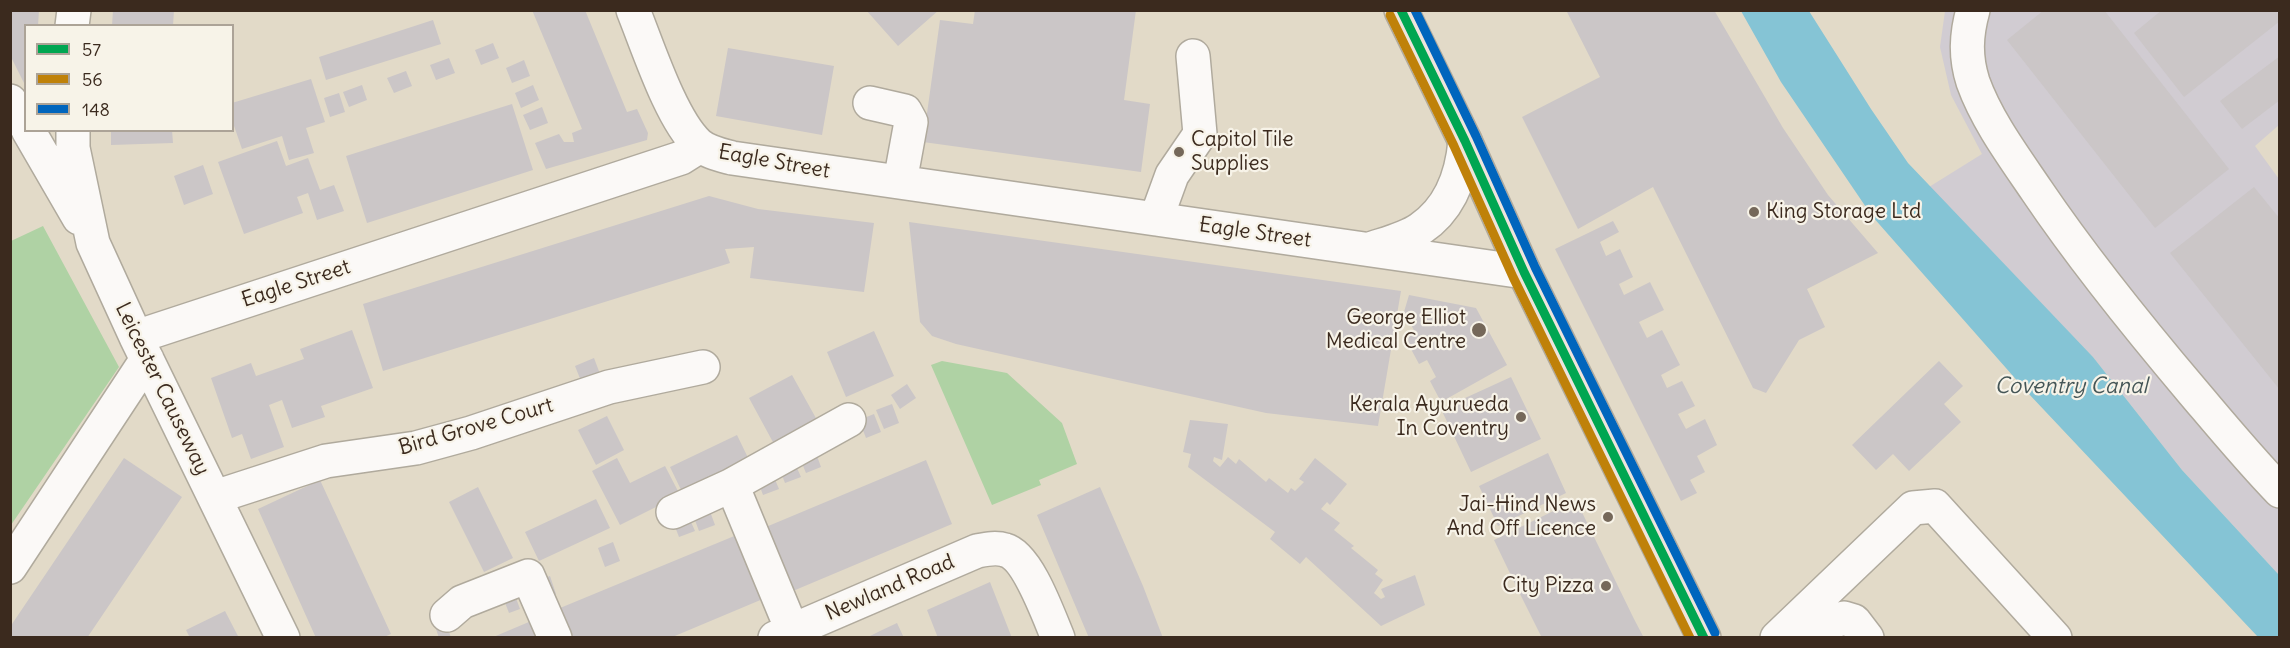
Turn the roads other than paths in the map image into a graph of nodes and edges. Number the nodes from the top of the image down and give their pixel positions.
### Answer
1 (633, 10) edge
2 (1401, 10) edge
3 (1972, 10) edge
4 (1193, 56) dead end
5 (10, 101) edge
6 (870, 103) dead end
7 (24, 123) edge
8 (29, 132) edge
9 (73, 132) edge
10 (1465, 141) junction
11 (700, 146) junction
12 (900, 182) junction
13 (1156, 219) junction
14 (93, 243) junction
15 (1368, 249) junction
16 (1524, 272) junction
17 (142, 348) junction
18 (703, 367) dead end
19 (849, 420) dead end
20 (732, 484) junction
21 (2280, 491) edge
22 (215, 497) junction
23 (673, 512) dead end
24 (10, 567) edge
25 (447, 615) dead end
26 (799, 632) edge
27 (283, 638) edge
28 (555, 638) edge
29 (1058, 638) edge
30 (1704, 638) edge
31 (1777, 638) edge
32 (1781, 638) edge
33 (1867, 638) edge
34 (2055, 638) edge

1 - 11 street
2 - 10 main road
3 - 21 street
4 - 13 street
5 - 7 street
6 - 12 street
8 - 14 street
9 - 14 street, Leicester Causeway
10 - 15 street, Eagle Street
10 - 16 main road
11 - 12 street, Eagle Street
11 - 17 street, Eagle Street
12 - 13 street, Eagle Street
13 - 15 street, Eagle Street
14 - 17 street, Leicester Causeway
15 - 16 street, Eagle Street
16 - 30 main road
17 - 22 street, Leicester Causeway
17 - 24 street
18 - 22 street, Bird Grove Court
19 - 20 street
20 - 23 street
20 - 26 street
22 - 27 street, Leicester Causeway
25 - 28 street
26 - 29 street, Newland Road
31 - 34 street
32 - 33 street

